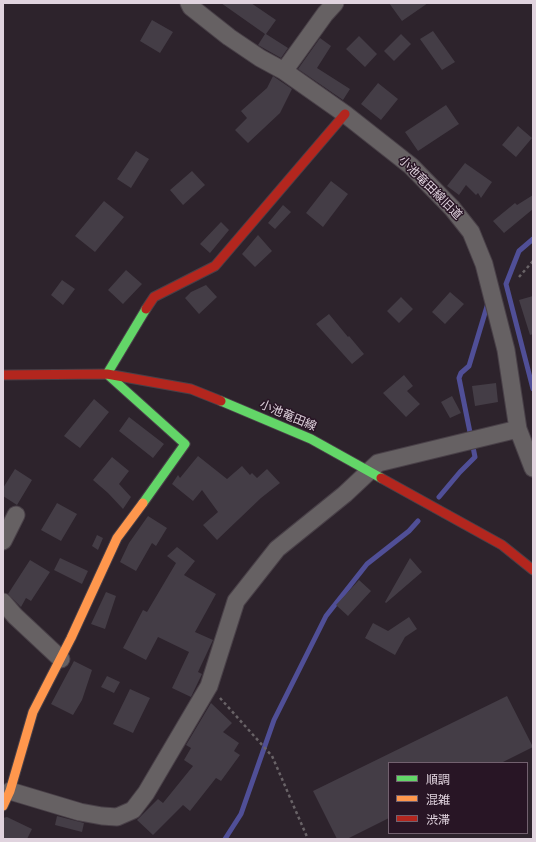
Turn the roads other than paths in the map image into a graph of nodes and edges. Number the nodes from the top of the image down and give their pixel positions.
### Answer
1 (189, 3) edge
2 (335, 3) edge
3 (284, 71) junction
4 (345, 114) junction
5 (106, 374) junction
6 (3, 375) edge
7 (518, 430) junction
8 (533, 468) edge
9 (369, 471) junction
10 (16, 515) dead end
11 (3, 541) edge
12 (533, 570) edge
13 (3, 602) edge
14 (61, 659) junction
15 (6, 799) edge

1 - 3 street, 小池竜田線旧道
2 - 3 street
3 - 4 street, 小池竜田線旧道
4 - 5 street
4 - 7 street, 小池竜田線旧道
5 - 6 street, 小池竜田線
5 - 9 street, 小池竜田線
5 - 14 street
7 - 8 street, 小池竜田線旧道
7 - 9 street
9 - 12 street, 小池竜田線
9 - 15 street
10 - 11 street
13 - 14 street
14 - 15 street

